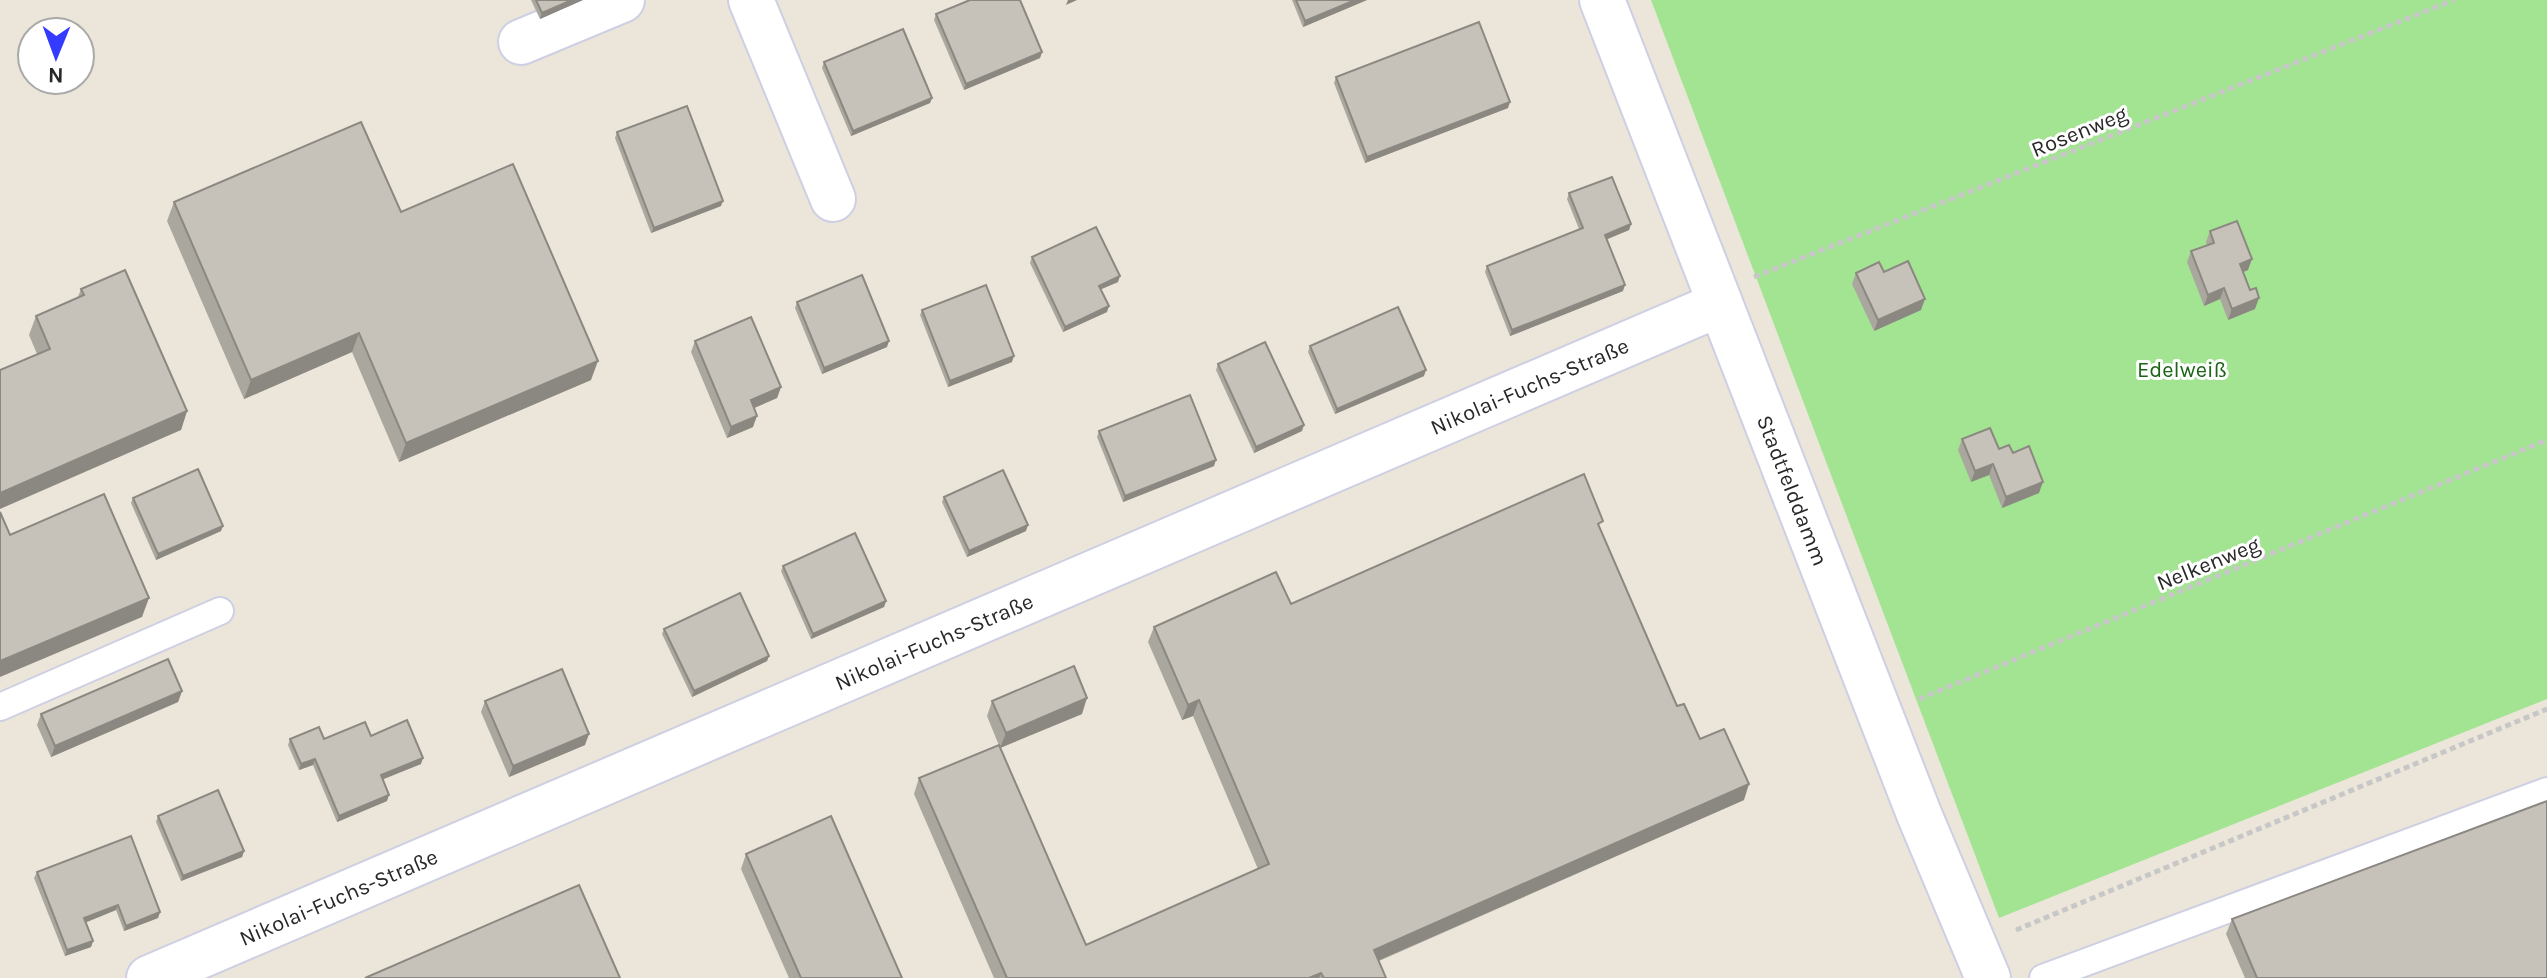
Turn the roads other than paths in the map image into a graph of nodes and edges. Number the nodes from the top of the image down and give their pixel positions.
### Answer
1 (622, 0) edge
2 (751, 0) edge
3 (1602, 0) edge
4 (521, 42) dead end
5 (833, 199) dead end
6 (1718, 298) junction
7 (220, 611) dead end
8 (0, 707) edge
9 (2547, 791) edge
10 (1981, 963) edge
11 (149, 978) edge
12 (2043, 978) edge

1 - 4 street
2 - 5 street
3 - 6 street, Stadtfelddamm
6 - 10 street, Stadtfelddamm
6 - 11 street, Nikolai-Fuchs-Straße
7 - 8 lane
9 - 12 lane

